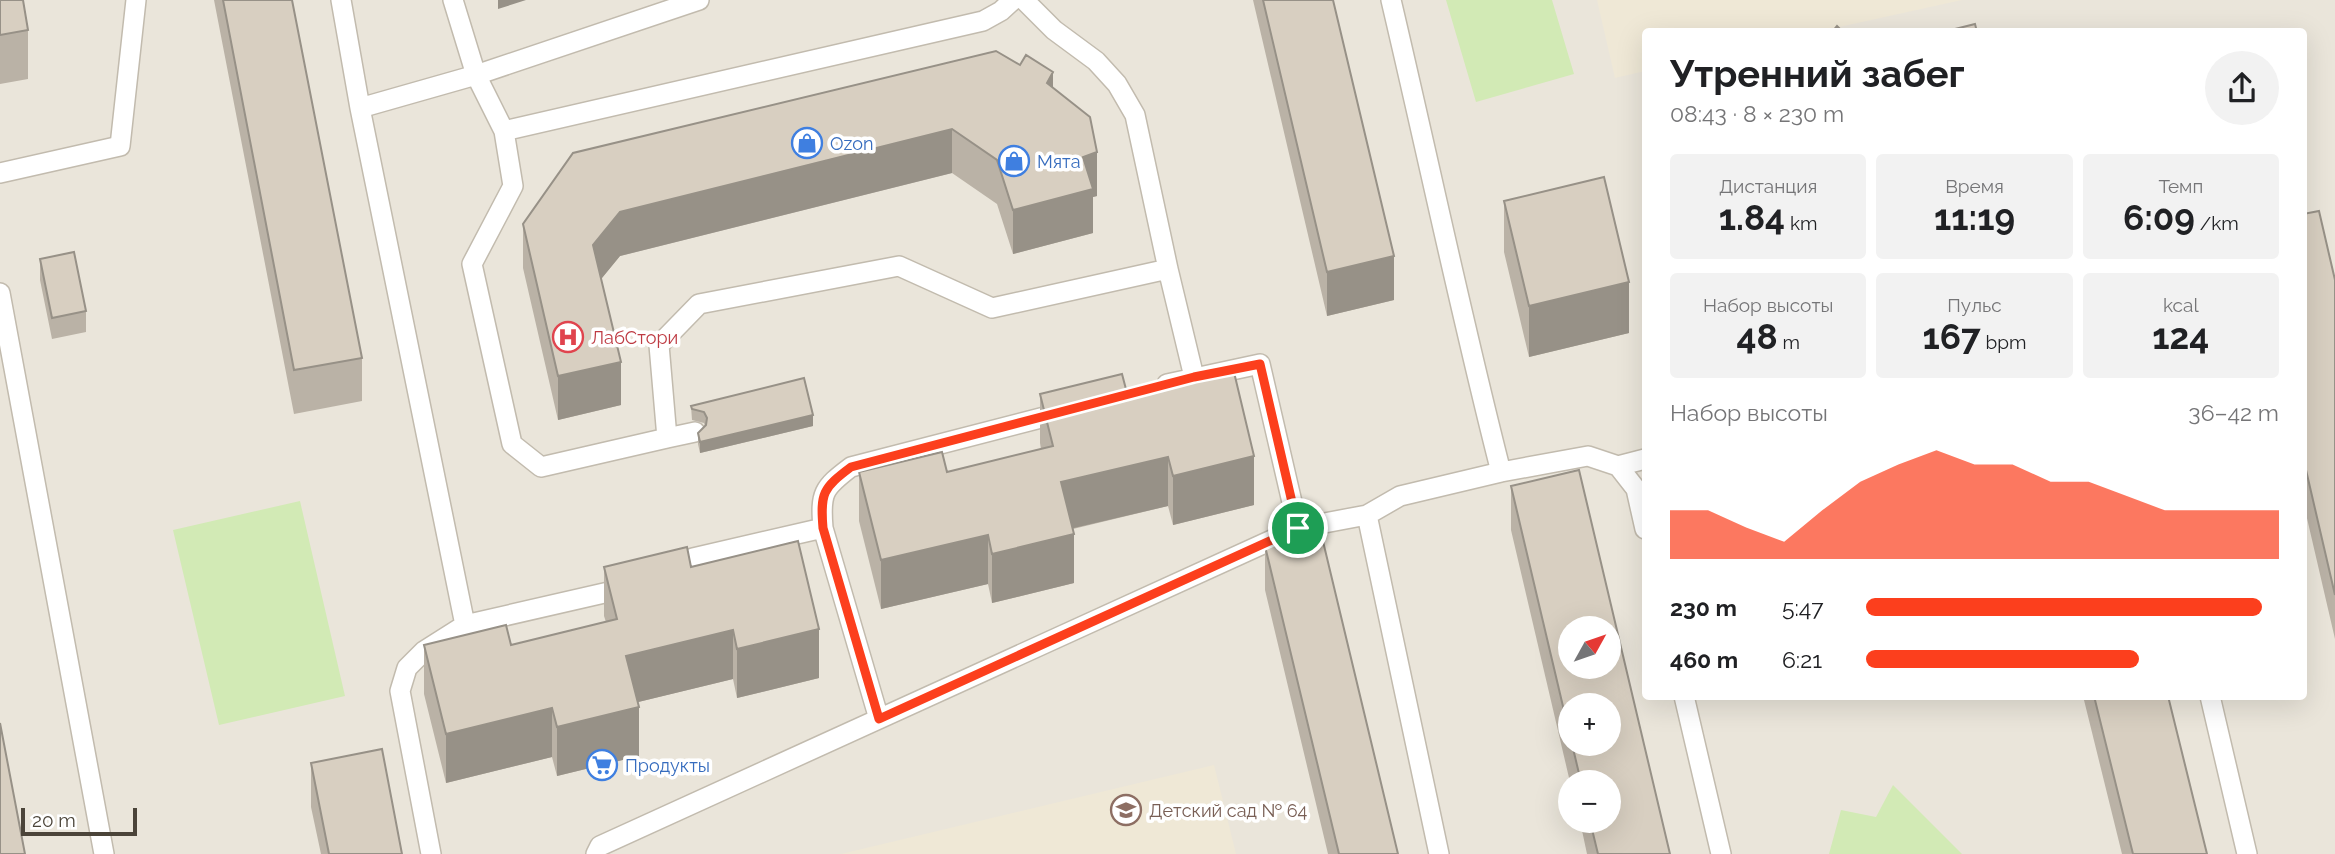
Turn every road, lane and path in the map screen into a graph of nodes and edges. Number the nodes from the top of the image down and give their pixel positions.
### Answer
1 (136, 0) edge
2 (341, 0) edge
3 (453, 0) edge
4 (699, 0) edge
5 (1013, 0) edge
6 (1024, 0) edge
7 (1391, 0) edge
8 (476, 75) junction
9 (360, 108) junction
10 (504, 131) junction
11 (0, 173) edge
12 (1168, 269) junction
13 (0, 293) edge
14 (1194, 377) junction
15 (1154, 388) edge
16 (1088, 405) edge
17 (695, 432) edge
18 (667, 438) junction
19 (1642, 460) edge
20 (1618, 466) junction
21 (1501, 472) junction
22 (1367, 515) junction
23 (1642, 516) edge
24 (823, 528) junction
25 (1298, 528) junction
26 (465, 625) junction
27 (1685, 700) edge
28 (2211, 700) edge
29 (879, 719) junction
30 (104, 854) edge
31 (431, 854) edge
32 (596, 854) edge
33 (1439, 854) edge
34 (1721, 854) edge
35 (2247, 854) edge

1 - 11 lane
2 - 9 lane
3 - 8 lane
4 - 8 lane
5 - 10 lane
6 - 12 lane
7 - 21 lane
8 - 9 lane
8 - 10 lane
9 - 26 lane
10 - 18 lane
12 - 14 lane
12 - 18 lane
13 - 30 lane
14 - 15 lane
14 - 25 lane
16 - 24 lane
17 - 18 lane
19 - 20 lane
20 - 21 lane
20 - 23 lane
21 - 22 lane
22 - 25 lane
22 - 33 lane
24 - 26 lane
24 - 29 lane
25 - 29 lane
26 - 31 lane
27 - 34 lane
28 - 35 lane
29 - 32 lane

